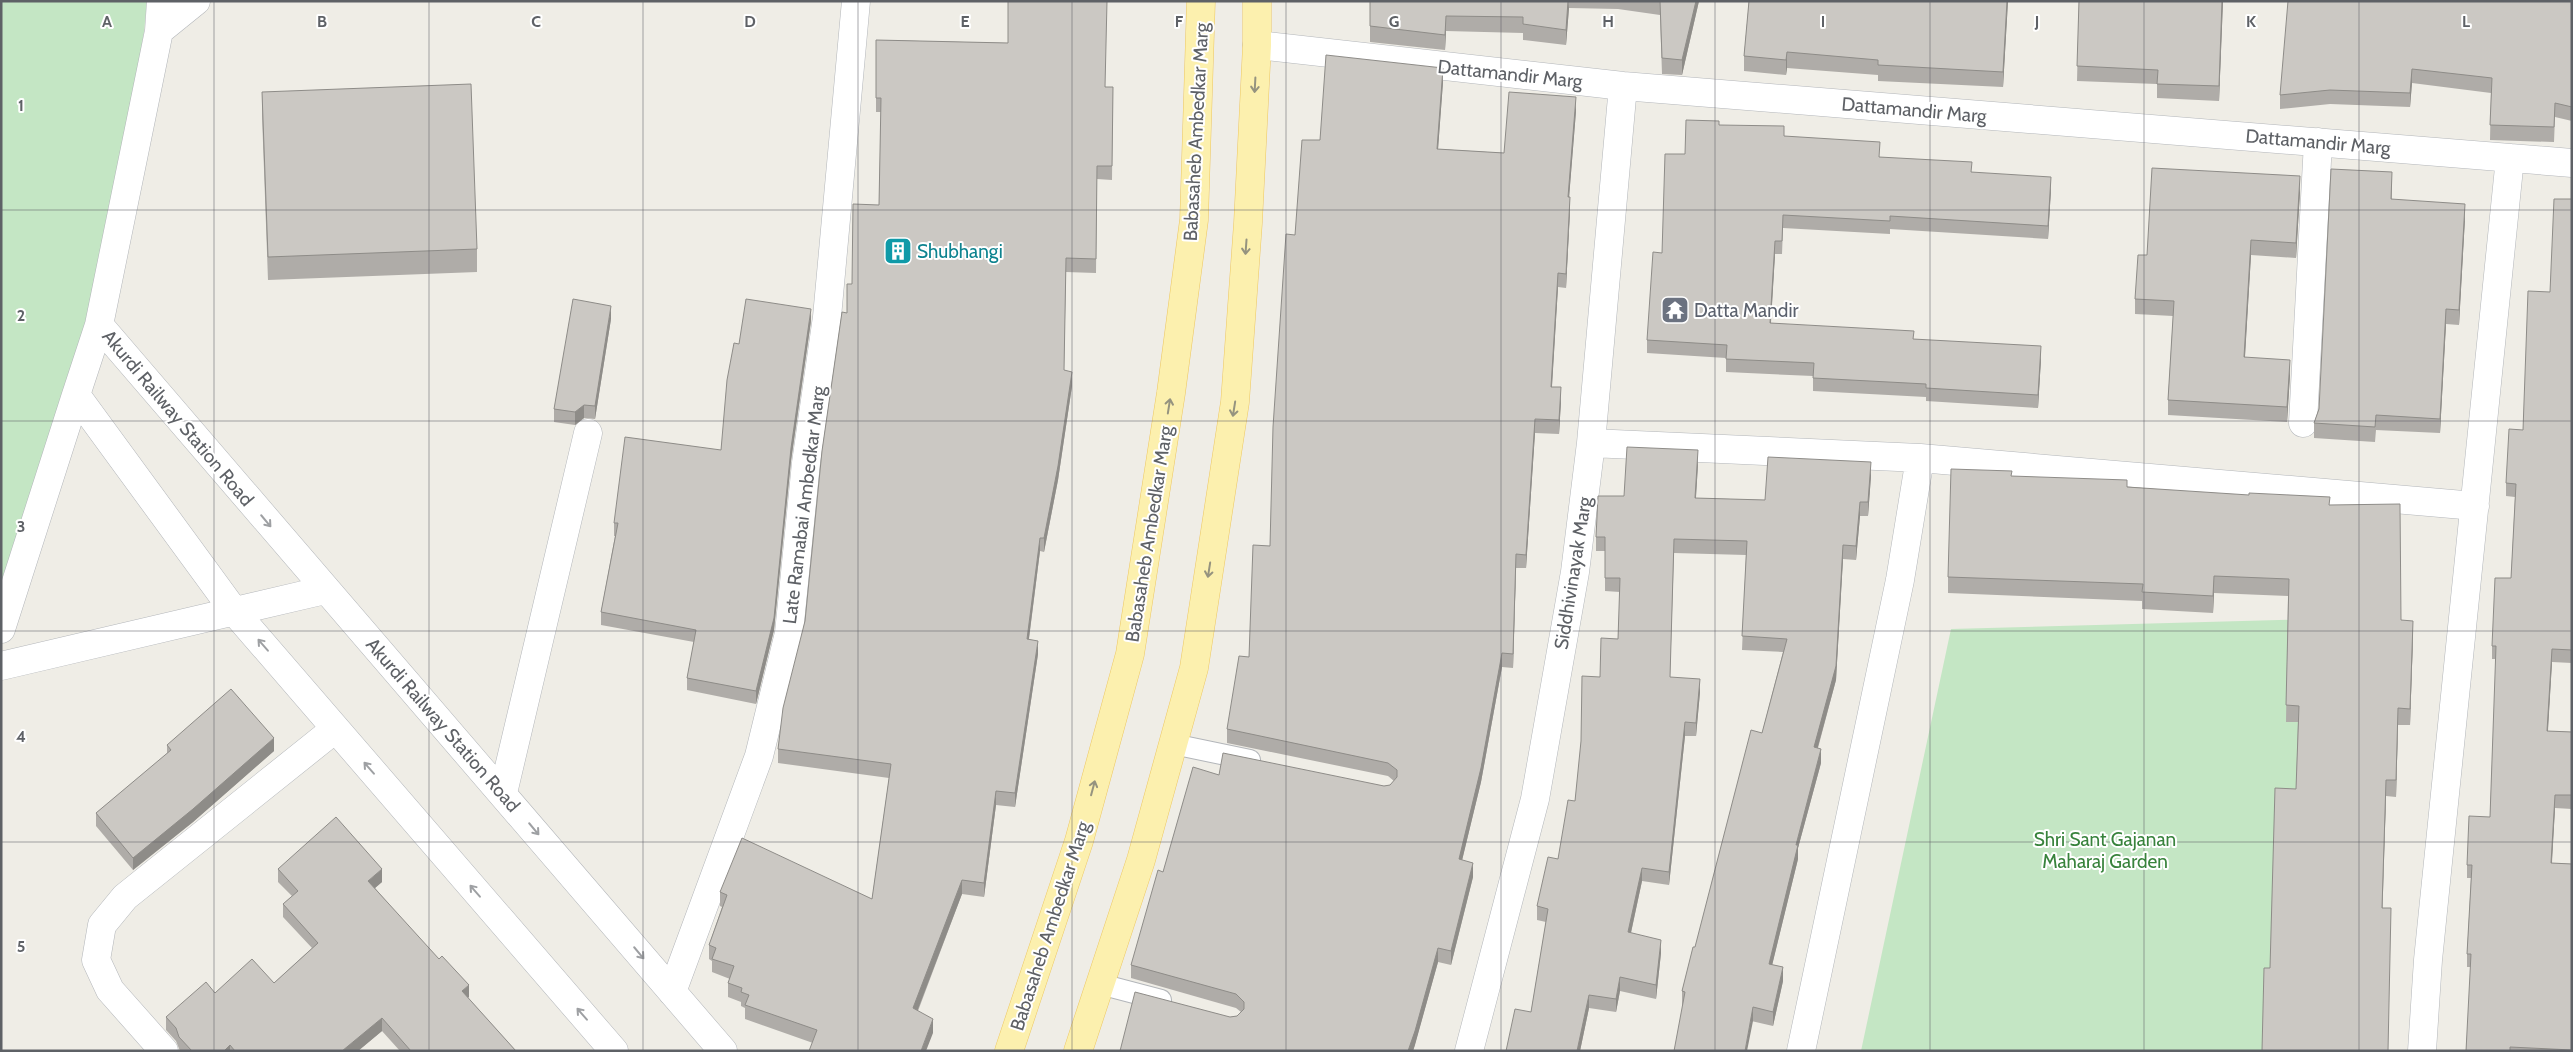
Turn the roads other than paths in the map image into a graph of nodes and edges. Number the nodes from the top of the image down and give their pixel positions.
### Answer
1 (161, 1) edge
2 (196, 1) edge
3 (856, 1) edge
4 (1201, 1) edge
5 (1257, 1) edge
6 (159, 31) junction
7 (1257, 45) junction
8 (1623, 86) junction
9 (2318, 142) junction
10 (2510, 158) junction
11 (2572, 163) edge
12 (99, 324) junction
13 (76, 395) junction
14 (2304, 423) dead end
15 (588, 433) dead end
16 (1591, 443) junction
17 (1920, 458) junction
18 (2475, 506) junction
19 (325, 590) junction
20 (234, 611) junction
21 (1, 629) edge
22 (1, 666) edge
23 (335, 728) junction
24 (1173, 744) junction
25 (1265, 763) edge
26 (503, 794) junction
27 (1100, 984) junction
28 (672, 992) junction
29 (1176, 1004) edge
30 (164, 1051) edge
31 (614, 1051) edge
32 (723, 1051) edge
33 (1009, 1051) edge
34 (1078, 1051) edge
35 (1469, 1051) edge
36 (1801, 1051) edge
37 (2422, 1051) edge

1 - 6 street
2 - 6 street
3 - 28 street, Late Ramabai Ambedkar Marg
33 -> 4 main road, Babasaheb Ambedkar Marg
5 - 7 main road
6 - 12 street
7 - 8 street, Dattamandir Marg
7 -> 24 main road
8 - 9 street, Dattamandir Marg
8 - 16 street, Siddhivinayak Marg
9 - 10 street, Dattamandir Marg
9 - 14 street
10 - 11 street, Dattamandir Marg
10 - 18 street
12 - 13 street, Akurdi Railway Station Road
12 -> 19 street, Akurdi Railway Station Road
13 - 20 street
13 - 21 street, Akurdi Railway Station Road
15 - 26 street
16 - 17 street
16 - 35 street, Siddhivinayak Marg
17 - 18 street
17 - 36 street
18 - 37 street
19 - 20 street
19 - 26 street, Akurdi Railway Station Road
20 - 22 street
23 -> 20 street
23 - 30 street
31 -> 23 street
24 - 25 lane
24 - 27 main road
26 -> 28 street, Akurdi Railway Station Road
27 - 29 lane
27 - 34 main road
28 - 32 street, Akurdi Railway Station Road

